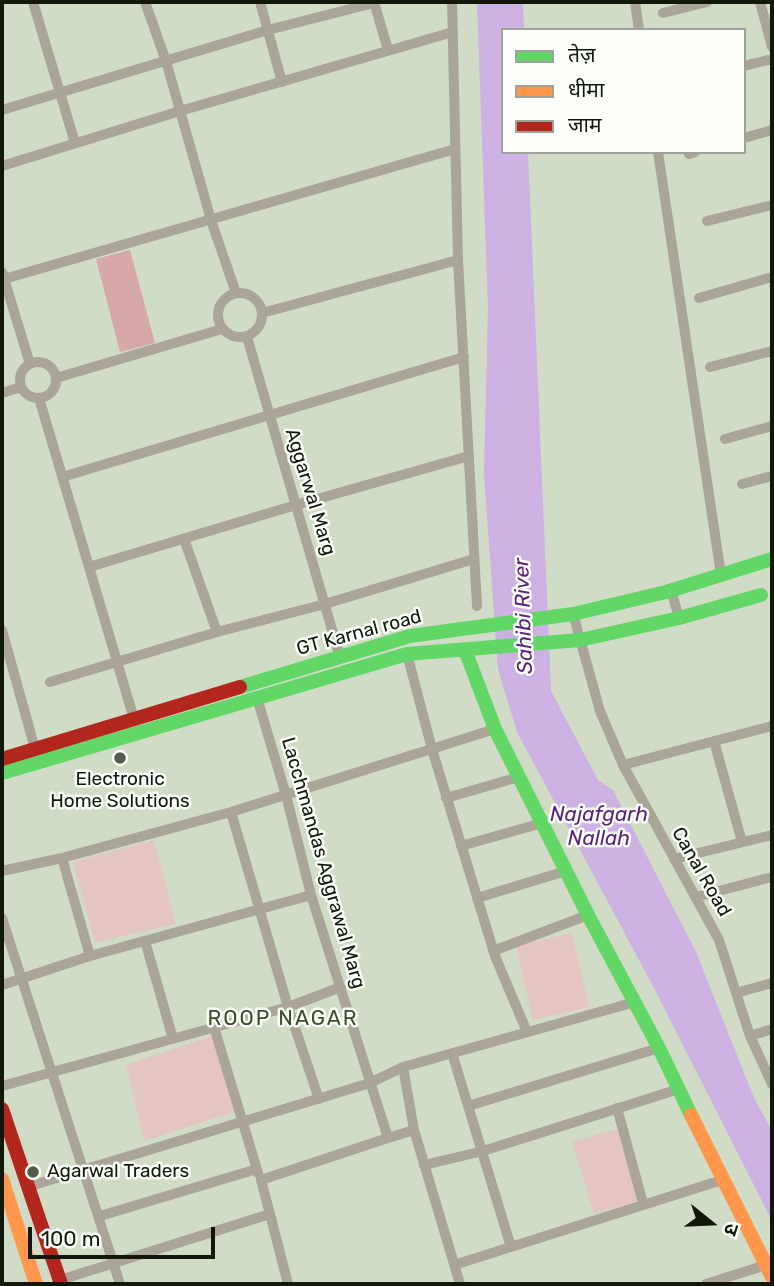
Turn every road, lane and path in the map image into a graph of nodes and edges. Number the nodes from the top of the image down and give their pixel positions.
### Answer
1 (33, 2) edge
2 (145, 2) edge
3 (260, 2) edge
4 (374, 2) edge
5 (452, 2) edge
6 (635, 2) edge
7 (707, 2) edge
8 (760, 2) edge
9 (663, 13) dead end
10 (639, 28) edge
11 (268, 30) junction
12 (453, 32) junction
13 (772, 47) edge
14 (388, 50) junction
15 (772, 59) edge
16 (166, 61) junction
17 (746, 66) edge
18 (282, 82) junction
19 (61, 92) junction
20 (2, 110) edge
21 (180, 111) junction
22 (772, 130) edge
23 (746, 137) edge
24 (75, 143) junction
25 (456, 149) junction
26 (658, 154) edge
27 (2, 166) edge
28 (772, 205) edge
29 (211, 220) junction
30 (707, 221) dead end
31 (458, 260) junction
32 (3, 276) edge
33 (772, 277) edge
34 (236, 293) junction
35 (699, 298) dead end
36 (262, 313) junction
37 (222, 328) junction
38 (247, 337) junction
39 (772, 351) edge
40 (464, 357) junction
41 (30, 364) junction
42 (710, 368) dead end
43 (56, 378) junction
44 (21, 387) junction
45 (2, 393) edge
46 (39, 398) junction
47 (268, 415) junction
48 (772, 426) edge
49 (725, 439) dead end
50 (469, 456) junction
51 (772, 476) edge
52 (62, 477) junction
53 (742, 484) dead end
54 (296, 505) junction
55 (184, 539) junction
56 (474, 559) junction
57 (772, 559) edge
58 (89, 567) junction
59 (721, 575) junction
60 (671, 590) junction
61 (761, 595) dead end
62 (325, 604) junction
63 (477, 607) dead end
64 (573, 614) junction
65 (679, 618) junction
66 (2, 630) edge
67 (217, 632) junction
68 (580, 640) junction
69 (472, 649) junction
70 (407, 654) junction
71 (340, 657) junction
72 (117, 662) junction
73 (50, 682) dead end
74 (257, 698) junction
75 (134, 719) junction
76 (772, 726) edge
77 (495, 729) junction
78 (714, 741) junction
79 (35, 749) junction
80 (432, 749) junction
81 (2, 759) edge
82 (623, 765) junction
83 (2, 774) edge
84 (519, 777) junction
85 (286, 795) junction
86 (446, 798) junction
87 (231, 812) junction
88 (542, 823) junction
89 (772, 835) edge
90 (742, 842) junction
91 (461, 846) junction
92 (62, 858) junction
93 (674, 859) junction
94 (2, 871) edge
95 (566, 871) junction
96 (772, 877) edge
97 (311, 895) junction
98 (696, 897) junction
99 (477, 898) junction
100 (260, 911) junction
101 (587, 915) junction
102 (2, 918) edge
103 (145, 940) junction
104 (493, 951) junction
105 (90, 956) junction
106 (21, 979) junction
107 (772, 982) edge
108 (2, 985) edge
109 (341, 987) junction
110 (736, 993) junction
111 (635, 1002) junction
112 (288, 1007) junction
113 (214, 1027) junction
114 (772, 1029) edge
115 (527, 1032) junction
116 (750, 1036) junction
117 (173, 1039) junction
118 (659, 1048) junction
119 (452, 1053) junction
120 (402, 1067) junction
121 (52, 1072) junction
122 (771, 1078) edge
123 (370, 1083) junction
124 (2, 1086) edge
125 (679, 1088) junction
126 (318, 1099) junction
127 (468, 1106) junction
128 (617, 1108) junction
129 (2, 1109) edge
130 (242, 1124) junction
131 (414, 1130) junction
132 (388, 1138) junction
133 (483, 1151) junction
134 (424, 1165) junction
135 (84, 1168) junction
136 (257, 1169) junction
137 (2, 1179) edge
138 (261, 1180) junction
139 (722, 1180) junction
140 (27, 1186) junction
141 (4, 1195) edge
142 (643, 1203) junction
143 (270, 1214) junction
144 (100, 1216) junction
145 (511, 1247) junction
146 (114, 1264) junction
147 (454, 1265) junction
148 (769, 1271) edge
149 (61, 1282) edge
150 (36, 1284) edge
151 (120, 1284) edge
152 (288, 1284) edge
153 (460, 1284) edge
154 (706, 1284) edge

1 - 19 street
2 - 16 street
3 - 11 street
4 - 11 street
4 - 14 street
5 - 12 street
6 - 10 street
7 - 9 street
8 - 13 street
11 - 16 street
11 - 18 street
12 - 14 street
12 - 25 street
14 - 18 street
15 - 17 street
16 - 19 street
16 - 21 street
18 - 21 street
19 - 20 street
19 - 24 street
21 - 24 street
21 - 29 street
22 - 23 street
24 - 27 street
25 - 29 street
25 - 31 street
26 - 59 street
28 - 30 street
29 - 32 street
29 - 34 street
31 - 36 street
31 - 40 street
32 - 41 street
33 - 35 street
34 - 36 street
34 - 37 street
36 - 38 street
37 - 38 street
37 - 43 street
38 - 47 street, Aggarwal Marg
39 - 42 street
40 - 47 street
40 - 50 street
41 - 43 street
41 - 44 street
43 - 46 street
44 - 45 street
44 - 46 street
46 - 52 street
47 - 52 street
47 - 54 street, Aggarwal Marg
48 - 49 street
50 - 54 street
50 - 56 street
51 - 53 street
52 - 58 street
54 - 55 street
54 - 62 street, Aggarwal Marg
55 - 58 street
55 - 67 street
56 - 62 street
56 - 63 street
57 - 59 main road, GT Karnal road
58 - 72 street
59 - 60 main road, GT Karnal road
60 - 64 main road, GT Karnal road
60 - 65 street
61 - 65 main road, GT Karnal road
62 - 67 street
62 - 71 street, Aggarwal Marg
64 - 68 street, Canal Road
64 - 71 main road, GT Karnal road
65 - 68 main road, GT Karnal road
66 - 79 street
67 - 72 street
68 - 69 main road, GT Karnal road
68 - 82 street, Canal Road
69 - 70 main road, GT Karnal road
69 - 77 main road
70 - 74 main road, GT Karnal road
70 - 80 street
71 - 75 main road, GT Karnal road
72 - 73 street
72 - 75 street
74 - 83 main road, GT Karnal road
74 - 85 street, Lacchmandas Aggrawal Marg
75 - 79 main road, GT Karnal road
76 - 78 street
77 - 80 street
77 - 84 main road
78 - 82 street
78 - 90 street
79 - 81 main road, GT Karnal road
80 - 85 street
80 - 86 street
82 - 93 street, Canal Road
84 - 86 street
84 - 88 main road
85 - 87 street
85 - 97 street, Lacchmandas Aggrawal Marg
86 - 91 street
87 - 92 street
87 - 100 street
88 - 91 street
88 - 95 main road
89 - 90 street
90 - 93 street
91 - 99 street
92 - 94 street
92 - 105 street
93 - 98 street, Canal Road
95 - 99 street
95 - 101 main road
96 - 98 street
97 - 100 street
97 - 109 street, Lacchmandas Aggrawal Marg
98 - 110 street, Canal Road
99 - 104 street
100 - 103 street
100 - 112 street
101 - 104 street
101 - 111 main road
102 - 106 street
103 - 105 street
103 - 117 street
104 - 115 street
105 - 106 street
106 - 108 street
106 - 121 street
107 - 110 street
109 - 112 street
109 - 123 street, Lacchmandas Aggrawal Marg
110 - 116 street, Canal Road
111 - 115 street
111 - 118 main road
112 - 113 street
112 - 126 street
113 - 117 street
113 - 130 street
114 - 116 street
115 - 119 street
116 - 122 street, Canal Road
117 - 121 street
118 - 125 main road
118 - 127 street
119 - 120 street
119 - 127 street
120 - 123 street
120 - 131 street
121 - 124 street
121 - 135 street
123 - 126 street
123 - 132 street, Lacchmandas Aggrawal Marg
125 - 128 street
125 - 139 main road
126 - 130 street
127 - 133 street
128 - 133 street
128 - 142 street
129 - 140 main road
130 - 135 street
130 - 136 street
131 - 132 street
131 - 134 street
132 - 138 street
133 - 134 street
133 - 145 street
134 - 147 street
135 - 140 street
135 - 144 street
136 - 138 street
136 - 144 street
137 - 141 main road
138 - 143 street
139 - 142 street
139 - 148 main road
140 - 149 main road
141 - 150 main road
142 - 145 street
143 - 146 street
143 - 152 street
144 - 146 street
145 - 147 street
146 - 149 street
146 - 151 street
147 - 153 street
148 - 154 street

